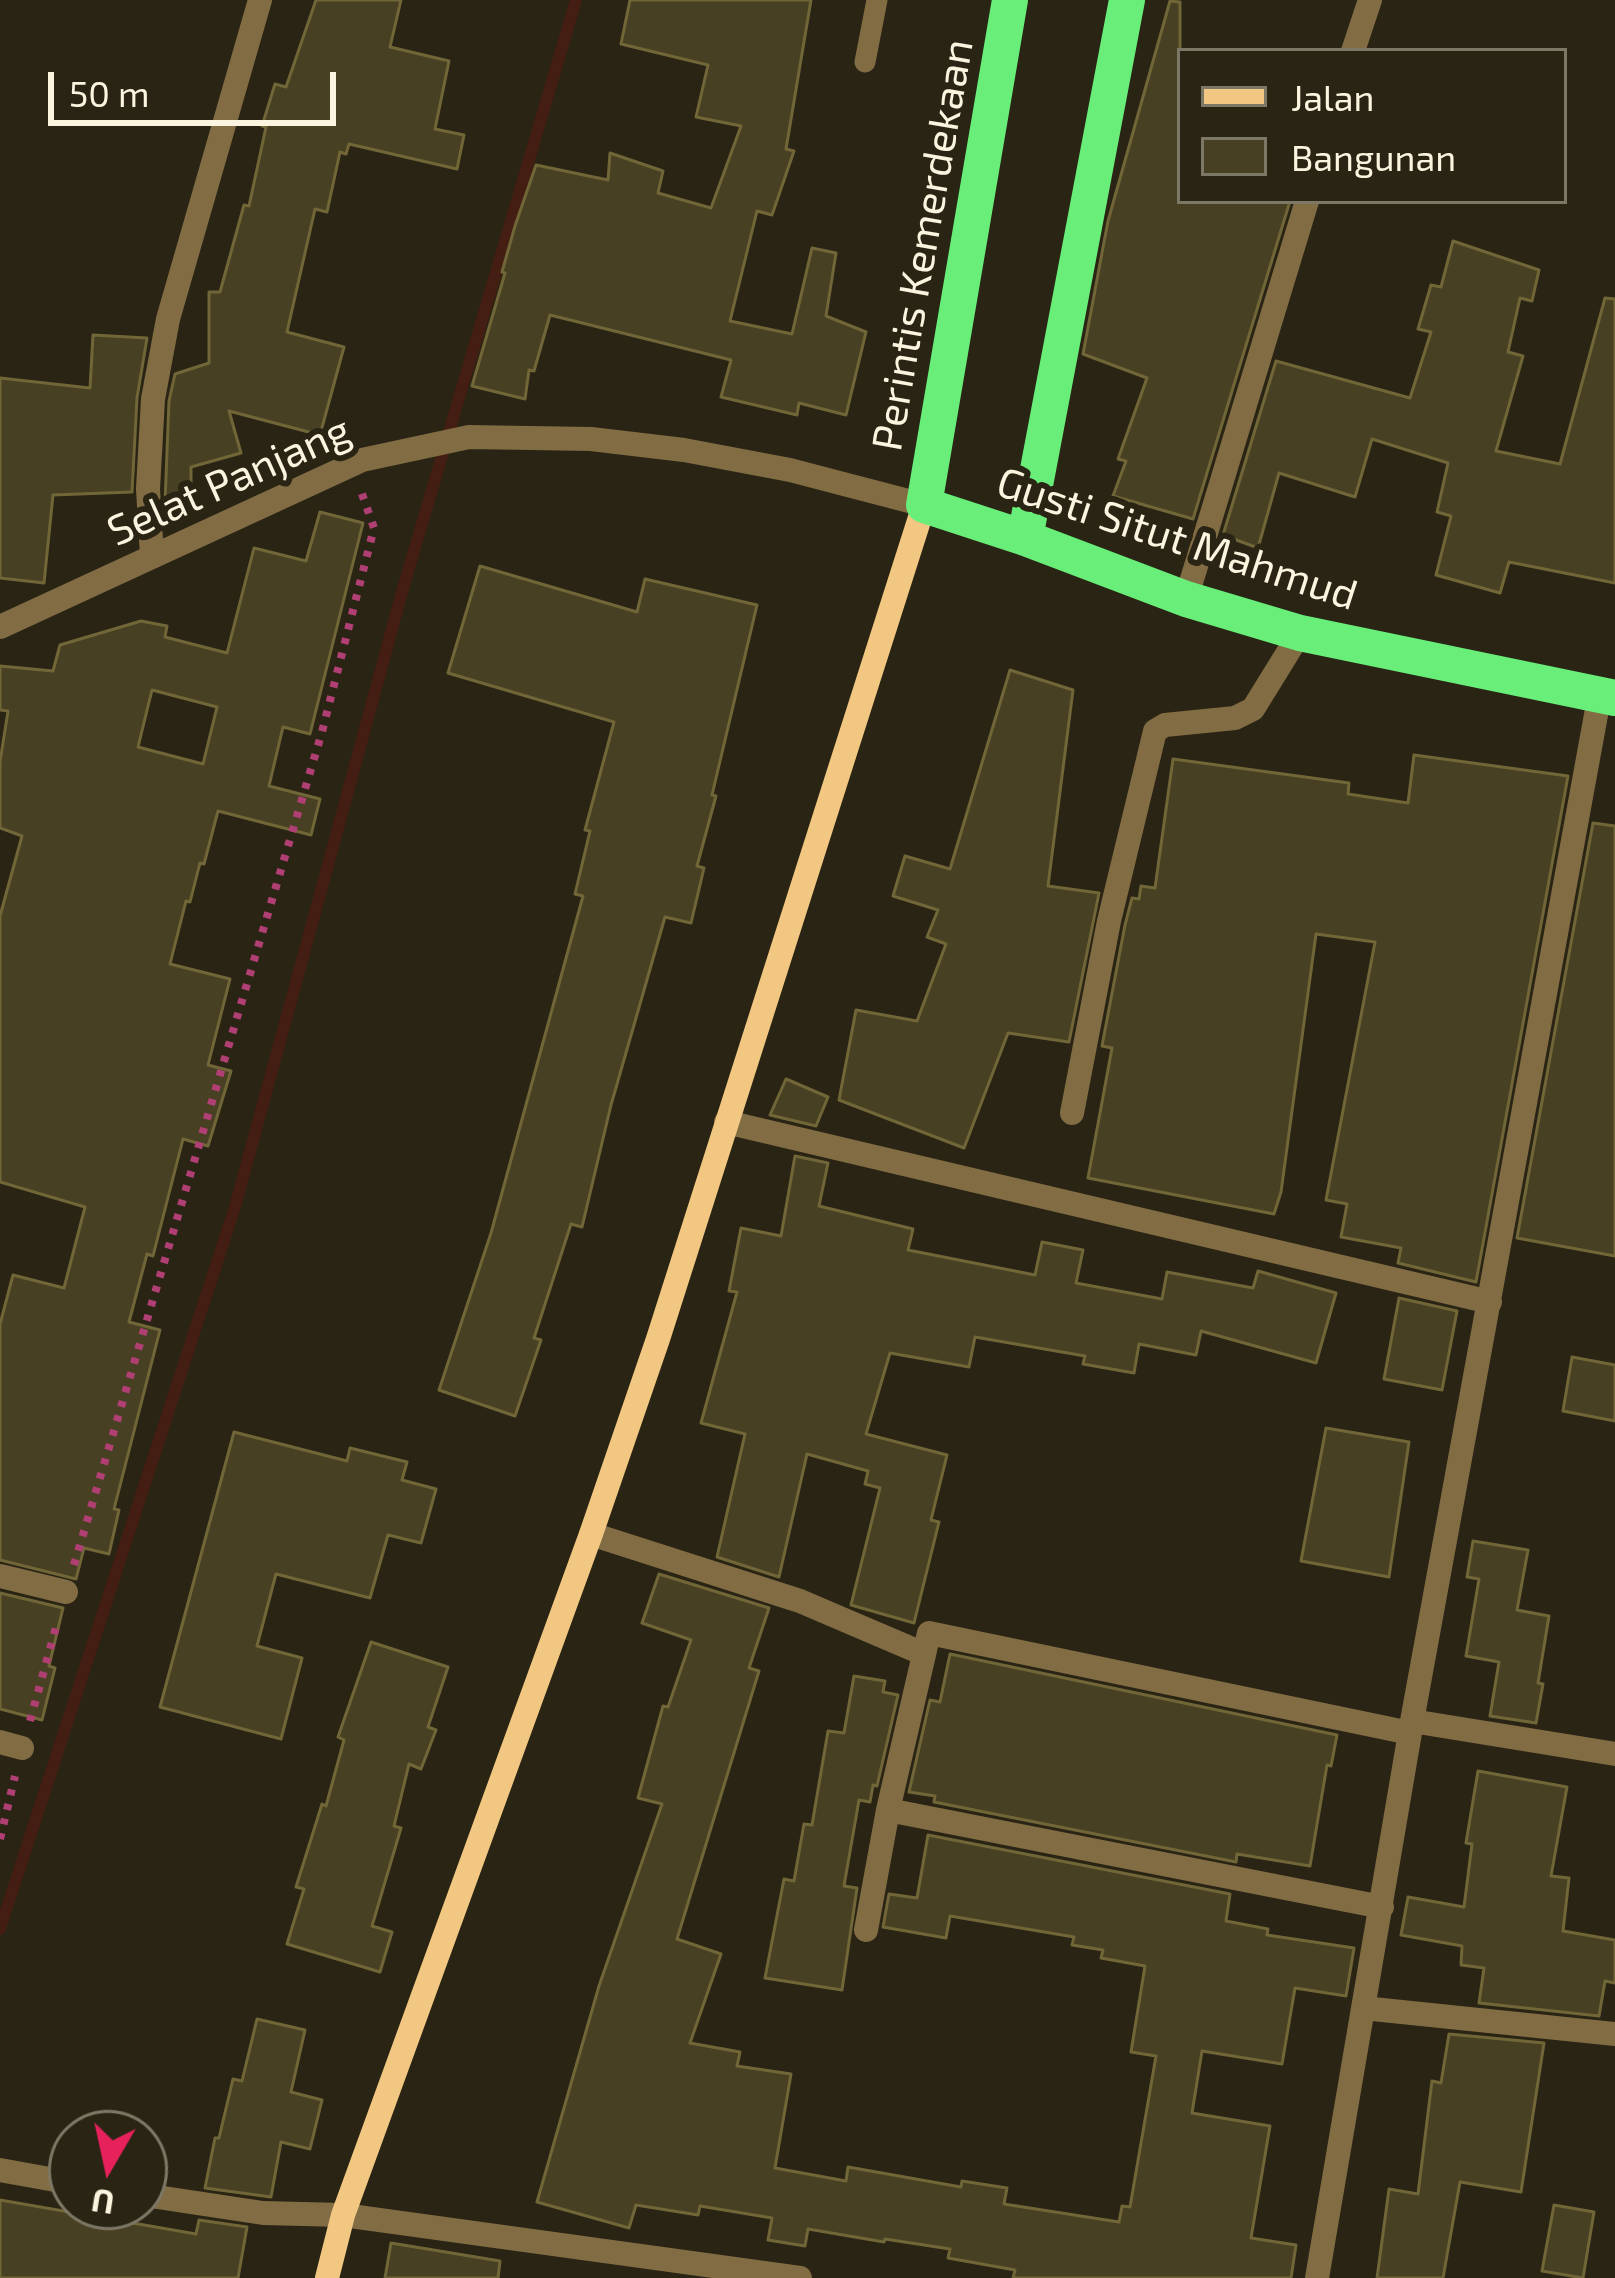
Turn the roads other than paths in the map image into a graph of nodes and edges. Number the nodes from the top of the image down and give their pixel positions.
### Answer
1 (260, 0) edge
2 (877, 0) edge
3 (1010, 0) edge
4 (1127, 0) edge
5 (1370, 0) edge
6 (1354, 48) edge
7 (865, 62) dead end
8 (1306, 204) edge
9 (924, 505) junction
10 (1025, 538) junction
11 (152, 556) junction
12 (1186, 598) junction
13 (0, 627) edge
14 (1300, 633) junction
15 (1607, 695) edge
16 (1072, 1113) dead end
17 (726, 1122) junction
18 (1490, 1303) junction
19 (591, 1534) junction
20 (0, 1576) edge
21 (65, 1592) road end
22 (924, 1654) junction
23 (1411, 1727) junction
24 (1615, 1754) edge
25 (888, 1810) junction
26 (1382, 1907) junction
27 (866, 1930) dead end
28 (1363, 2008) junction
29 (1615, 2034) edge
30 (0, 2170) edge
31 (48, 2179) edge
32 (168, 2199) edge
33 (344, 2215) junction
34 (326, 2278) edge
35 (800, 2278) edge
36 (1317, 2278) edge

1 - 11 street
2 - 7 lane
3 - 9 highway, Perintis Kemerdekaan
4 - 10 highway
5 - 6 street
8 - 12 street
9 - 10 highway, Gusti Situt Mahmud
9 - 11 street, Selat Panjang
9 - 17 street
10 - 12 highway, Gusti Situt Mahmud
11 - 13 street, Selat Panjang
12 - 14 highway, Gusti Situt Mahmud
14 - 15 highway, Gusti Situt Mahmud
14 - 16 street
15 - 18 street
17 - 18 street
17 - 19 street
18 - 23 street
19 - 22 street
19 - 33 street
20 - 21 street
22 - 23 street
22 - 25 street
23 - 24 street
23 - 26 street
25 - 26 street
25 - 27 street
26 - 28 street
28 - 29 street
28 - 36 street
30 - 31 street
32 - 33 street
33 - 34 street
33 - 35 street

